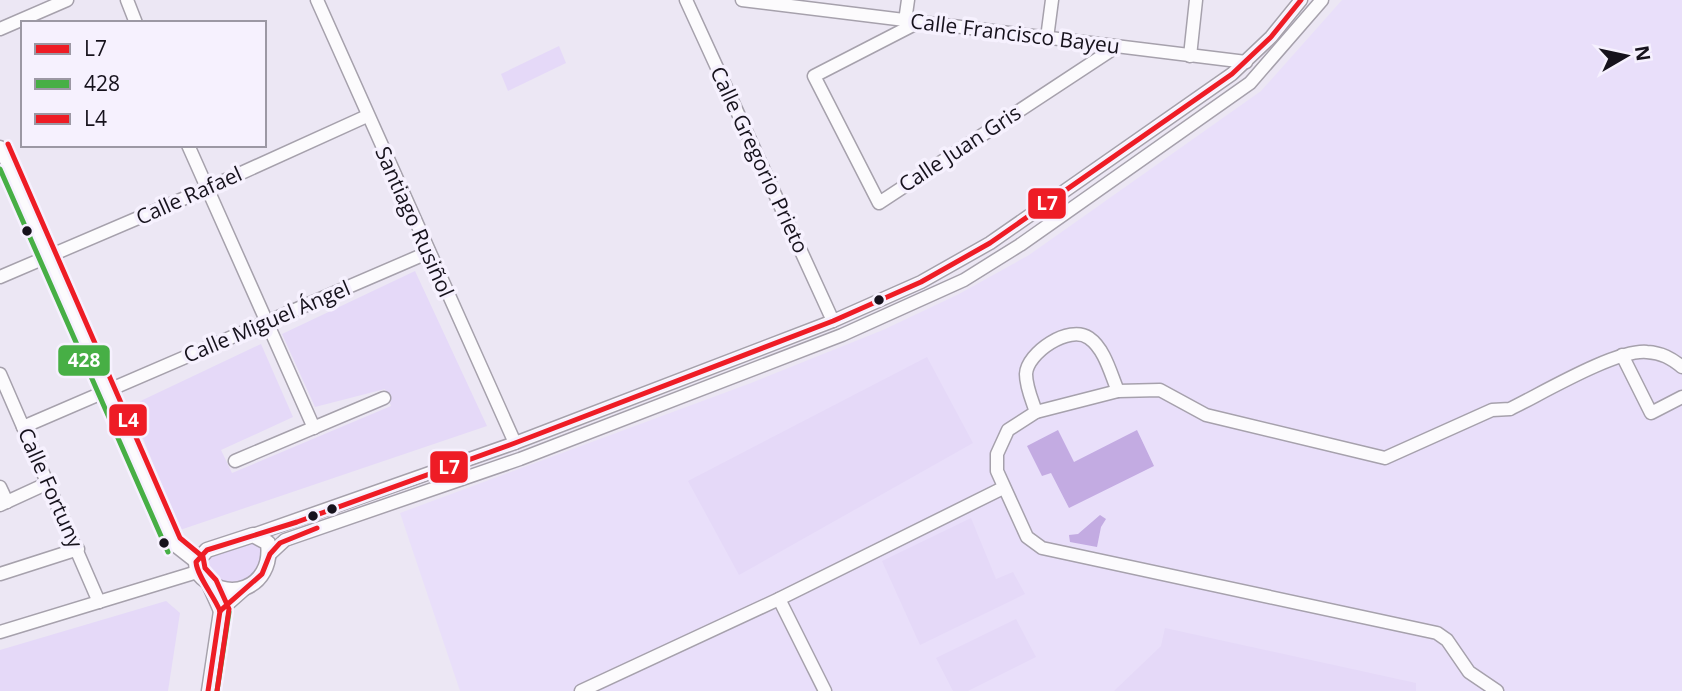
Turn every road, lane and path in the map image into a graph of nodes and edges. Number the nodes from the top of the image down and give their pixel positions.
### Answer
1 (66, 0) edge
2 (127, 0) edge
3 (317, 0) edge
4 (686, 0) edge
5 (743, 0) edge
6 (908, 0) edge
7 (1052, 0) edge
8 (1196, 0) edge
9 (1301, 0) edge
10 (1322, 0) edge
11 (770, 1) edge
12 (135, 21) edge
13 (911, 22) junction
14 (0, 29) edge
15 (1047, 38) junction
16 (1116, 47) junction
17 (1190, 56) junction
18 (1245, 62) junction
19 (367, 116) junction
20 (0, 147) edge
21 (189, 147) edge
22 (206, 189) junction
23 (427, 253) junction
24 (49, 256) junction
25 (0, 277) edge
26 (832, 321) junction
27 (266, 323) junction
28 (1622, 355) junction
29 (1682, 367) edge
30 (0, 374) edge
31 (108, 391) junction
32 (1118, 391) junction
33 (1682, 397) edge
34 (384, 398) dead end
35 (1036, 412) junction
36 (23, 428) junction
37 (314, 428) junction
38 (515, 443) junction
39 (235, 461) dead end
40 (48, 483) junction
41 (0, 486) edge
42 (1003, 488) junction
43 (4, 504) edge
44 (253, 535) junction
45 (78, 550) junction
46 (270, 554) junction
47 (196, 567) junction
48 (0, 574) edge
49 (208, 584) junction
50 (246, 588) junction
51 (779, 599) junction
52 (99, 602) junction
53 (220, 611) junction
54 (0, 632) edge
55 (208, 691) edge
56 (581, 691) edge
57 (825, 691) edge
58 (1497, 691) edge

1 - 14 street
2 - 12 street
3 - 19 street, Santiago Rusiñol
4 - 26 street, Calle Gregorio Prieto
5 - 11 street, Calle Francisco Bayeu
6 - 13 street
7 - 15 street
8 - 17 street
9 - 18 street
10 - 46 street
11 - 13 street, Calle Francisco Bayeu
13 - 15 street, Calle Francisco Bayeu
13 - 16 street, Calle Juan Gris
15 - 16 street, Calle Francisco Bayeu
16 - 17 street, Calle Francisco Bayeu
17 - 18 street, Calle Francisco Bayeu
18 - 26 street
19 - 22 street, Calle Rafael
19 - 23 street, Santiago Rusiñol
20 - 24 street
21 - 22 street
22 - 24 street, Calle Rafael
22 - 27 street
23 - 27 street, Calle Miguel Ángel
23 - 38 street, Santiago Rusiñol
24 - 25 street, Calle Rafael
24 - 31 street
26 - 38 street
27 - 31 street, Calle Miguel Ángel
27 - 37 street
28 - 29 street
28 - 32 street
28 - 33 street
30 - 36 street, Calle Fortuny
31 - 36 street, Calle Miguel Ángel
31 - 47 street
32 - 35 street
32 - 35 street
34 - 37 street
35 - 42 street
36 - 40 street, Calle Fortuny
37 - 39 street
38 - 44 street
40 - 43 street
40 - 45 street, Calle Fortuny
41 - 43 street
42 - 51 street
42 - 58 street
44 - 46 street
44 - 47 street
45 - 48 street
45 - 52 street, Calle Fortuny
46 - 50 street
47 - 49 street
47 - 52 street
49 - 50 street
49 - 53 street
50 - 53 street
51 - 56 street
51 - 57 street
52 - 54 street
53 - 55 street

